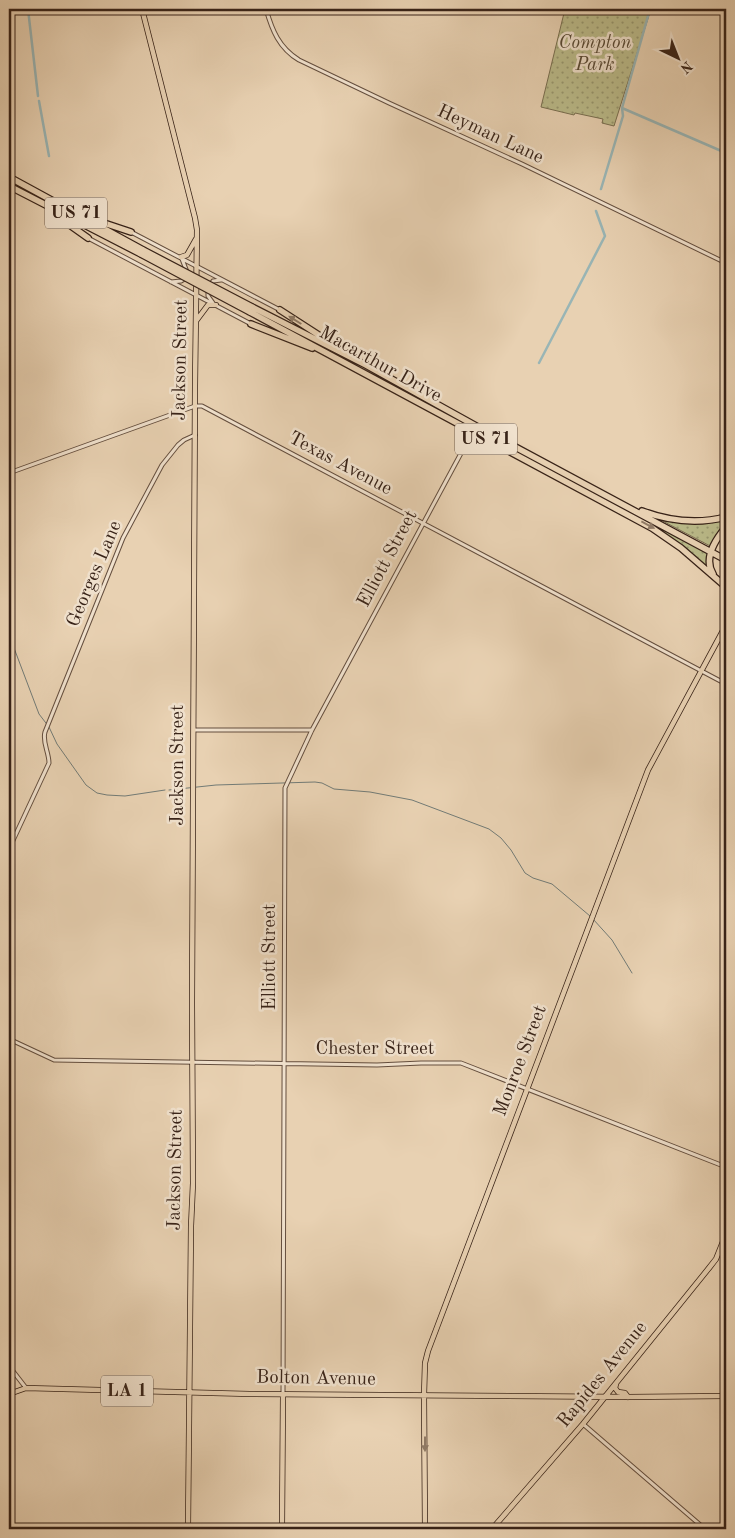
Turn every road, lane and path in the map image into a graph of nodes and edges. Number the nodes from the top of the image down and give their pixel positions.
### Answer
1 (142, 9) edge
2 (266, 9) edge
3 (9, 177) edge
4 (9, 186) edge
5 (32, 198) junction
6 (85, 218) junction
7 (131, 232) joint
8 (88, 238) joint
9 (197, 238) junction
10 (142, 252) junction
11 (180, 257) junction
12 (726, 263) edge
13 (197, 265) junction
14 (224, 280) junction
15 (168, 281) junction
16 (197, 296) junction
17 (215, 305) junction
18 (251, 310) junction
19 (280, 310) joint
20 (196, 321) junction
21 (251, 324) joint
22 (338, 360) junction
23 (366, 366) junction
24 (195, 406) junction
25 (474, 429) junction
26 (195, 435) junction
27 (9, 473) edge
28 (621, 504) junction
29 (726, 517) edge
30 (424, 524) junction
31 (726, 527) edge
32 (711, 551) junction
33 (726, 560) edge
34 (715, 577) junction
35 (726, 587) edge
36 (726, 625) edge
37 (701, 671) junction
38 (726, 684) edge
39 (194, 730) junction
40 (312, 730) junction
41 (9, 849) edge
42 (9, 1039) edge
43 (192, 1062) junction
44 (285, 1063) junction
45 (527, 1089) junction
46 (726, 1167) edge
47 (726, 1234) edge
48 (9, 1366) edge
49 (616, 1382) junction
50 (26, 1388) junction
51 (190, 1392) junction
52 (9, 1394) edge
53 (283, 1394) junction
54 (424, 1395) junction
55 (605, 1396) junction
56 (726, 1396) edge
57 (628, 1397) junction
58 (583, 1424) junction
59 (188, 1529) edge
60 (282, 1529) edge
61 (425, 1529) edge
62 (492, 1529) edge
63 (705, 1529) edge

1 - 9 main road, Jackson Street
2 - 12 street, Heyman Lane
3 - 6 highway, Macarthur Drive / US 71
4 - 5 highway, Macarthur Drive / US 71
5 - 8 highway
5 - 10 highway, Macarthur Drive / US 71
6 - 7 highway
6 - 10 highway, Macarthur Drive / US 71
7 - 11 street
8 - 15 street
9 - 11 main road
9 - 13 main road, Jackson Street
10 - 18 highway, Macarthur Drive / US 71, bridge
11 - 13 street
11 - 15 street
13 - 14 street
13 - 16 main road, Jackson Street
14 - 17 street
14 - 19 street
15 - 16 street
16 - 17 street
16 - 20 main road, Jackson Street
17 - 20 main road
17 - 21 street
18 - 22 highway, Macarthur Drive / US 71
18 - 23 highway, Macarthur Drive / US 71
23 -> 19 highway
20 - 24 main road, Jackson Street
21 - 22 highway
22 - 25 highway, Macarthur Drive / US 71
23 - 25 highway, Macarthur Drive / US 71
24 - 26 main road, Jackson Street
24 - 27 street
24 - 30 street, Texas Avenue
25 - 28 highway, Macarthur Drive / US 71
25 - 30 street, Elliott Street
25 -> 34 highway, Macarthur Drive / US 71
26 - 39 main road, Jackson Street
26 - 41 street, Georges Lane
28 - 29 highway
28 - 32 highway, Macarthur Drive / US 71
30 - 37 street, Texas Avenue
30 - 40 street, Elliott Street
31 - 32 highway
32 - 33 highway, Macarthur Drive / US 71
32 - 34 highway
34 - 35 highway, Macarthur Drive / US 71
36 - 37 main road, Monroe Street
37 - 38 street, Texas Avenue
37 - 45 main road, Monroe Street
39 - 40 street
39 - 43 main road, Jackson Street
40 - 44 street, Elliott Street
42 - 43 street, Chester Street
43 - 44 street, Chester Street
43 - 51 main road, Jackson Street
44 - 45 street, Chester Street
44 - 53 street, Elliott Street
45 - 46 street, Chester Street
45 - 54 main road, Monroe Street
47 - 49 main road, Rapides Avenue
48 - 50 street
49 - 55 main road, Rapides Avenue
49 - 57 main road
50 - 51 main road, Bolton Avenue / LA 1
50 - 52 main road, LA 1
51 - 53 main road, Bolton Avenue
51 - 59 main road, Jackson Street
53 - 54 main road, Bolton Avenue
53 - 60 main road, Elliott Street
54 - 55 main road, Bolton Avenue
54 -> 61 main road, Monroe Street
55 - 57 main road, Bolton Avenue
55 - 58 main road, Rapides Avenue
56 - 57 main road, Bolton Avenue
58 - 62 main road, Rapides Avenue
58 - 63 street

